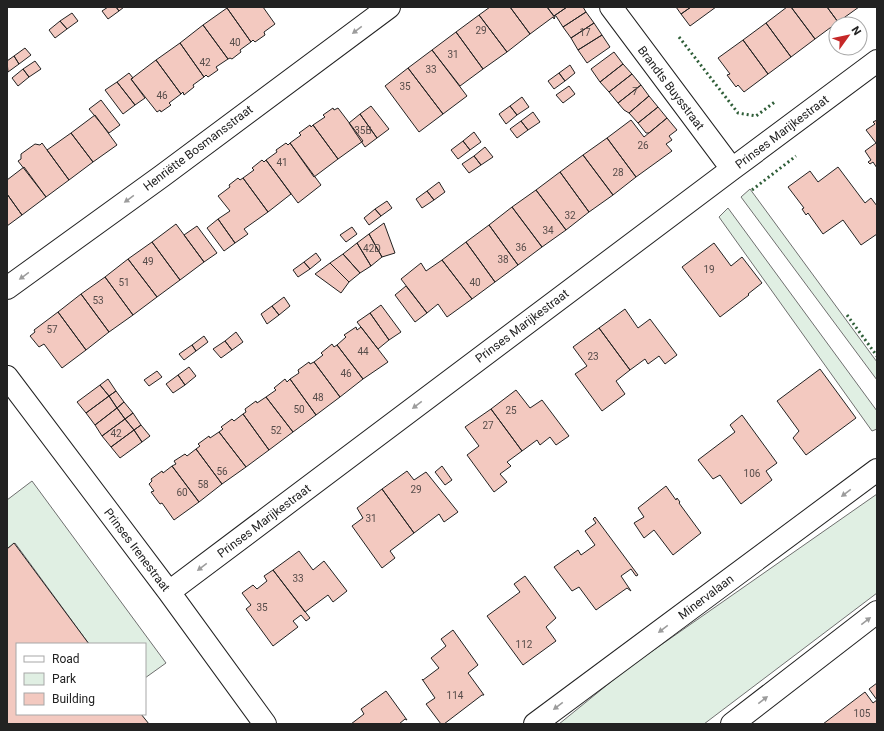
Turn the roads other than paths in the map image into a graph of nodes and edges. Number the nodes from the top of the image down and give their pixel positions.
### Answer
1 (389, 7) edge
2 (611, 7) edge
3 (877, 61) edge
4 (732, 169) junction
5 (7, 288) edge
6 (7, 377) edge
7 (877, 470) edge
8 (169, 592) junction
9 (877, 612) edge
10 (265, 724) edge
11 (534, 724) edge
12 (732, 724) edge

1 -> 5 street, Henriëtte Bosmansstraat
2 - 4 street, Brandts Buysstraat
3 - 4 street, Prinses Marijkestraat
4 -> 8 street, Prinses Marijkestraat
6 - 8 street, Prinses Irenestraat
7 -> 11 street, Minervalaan
8 - 10 street, Prinses Irenestraat
12 -> 9 street

